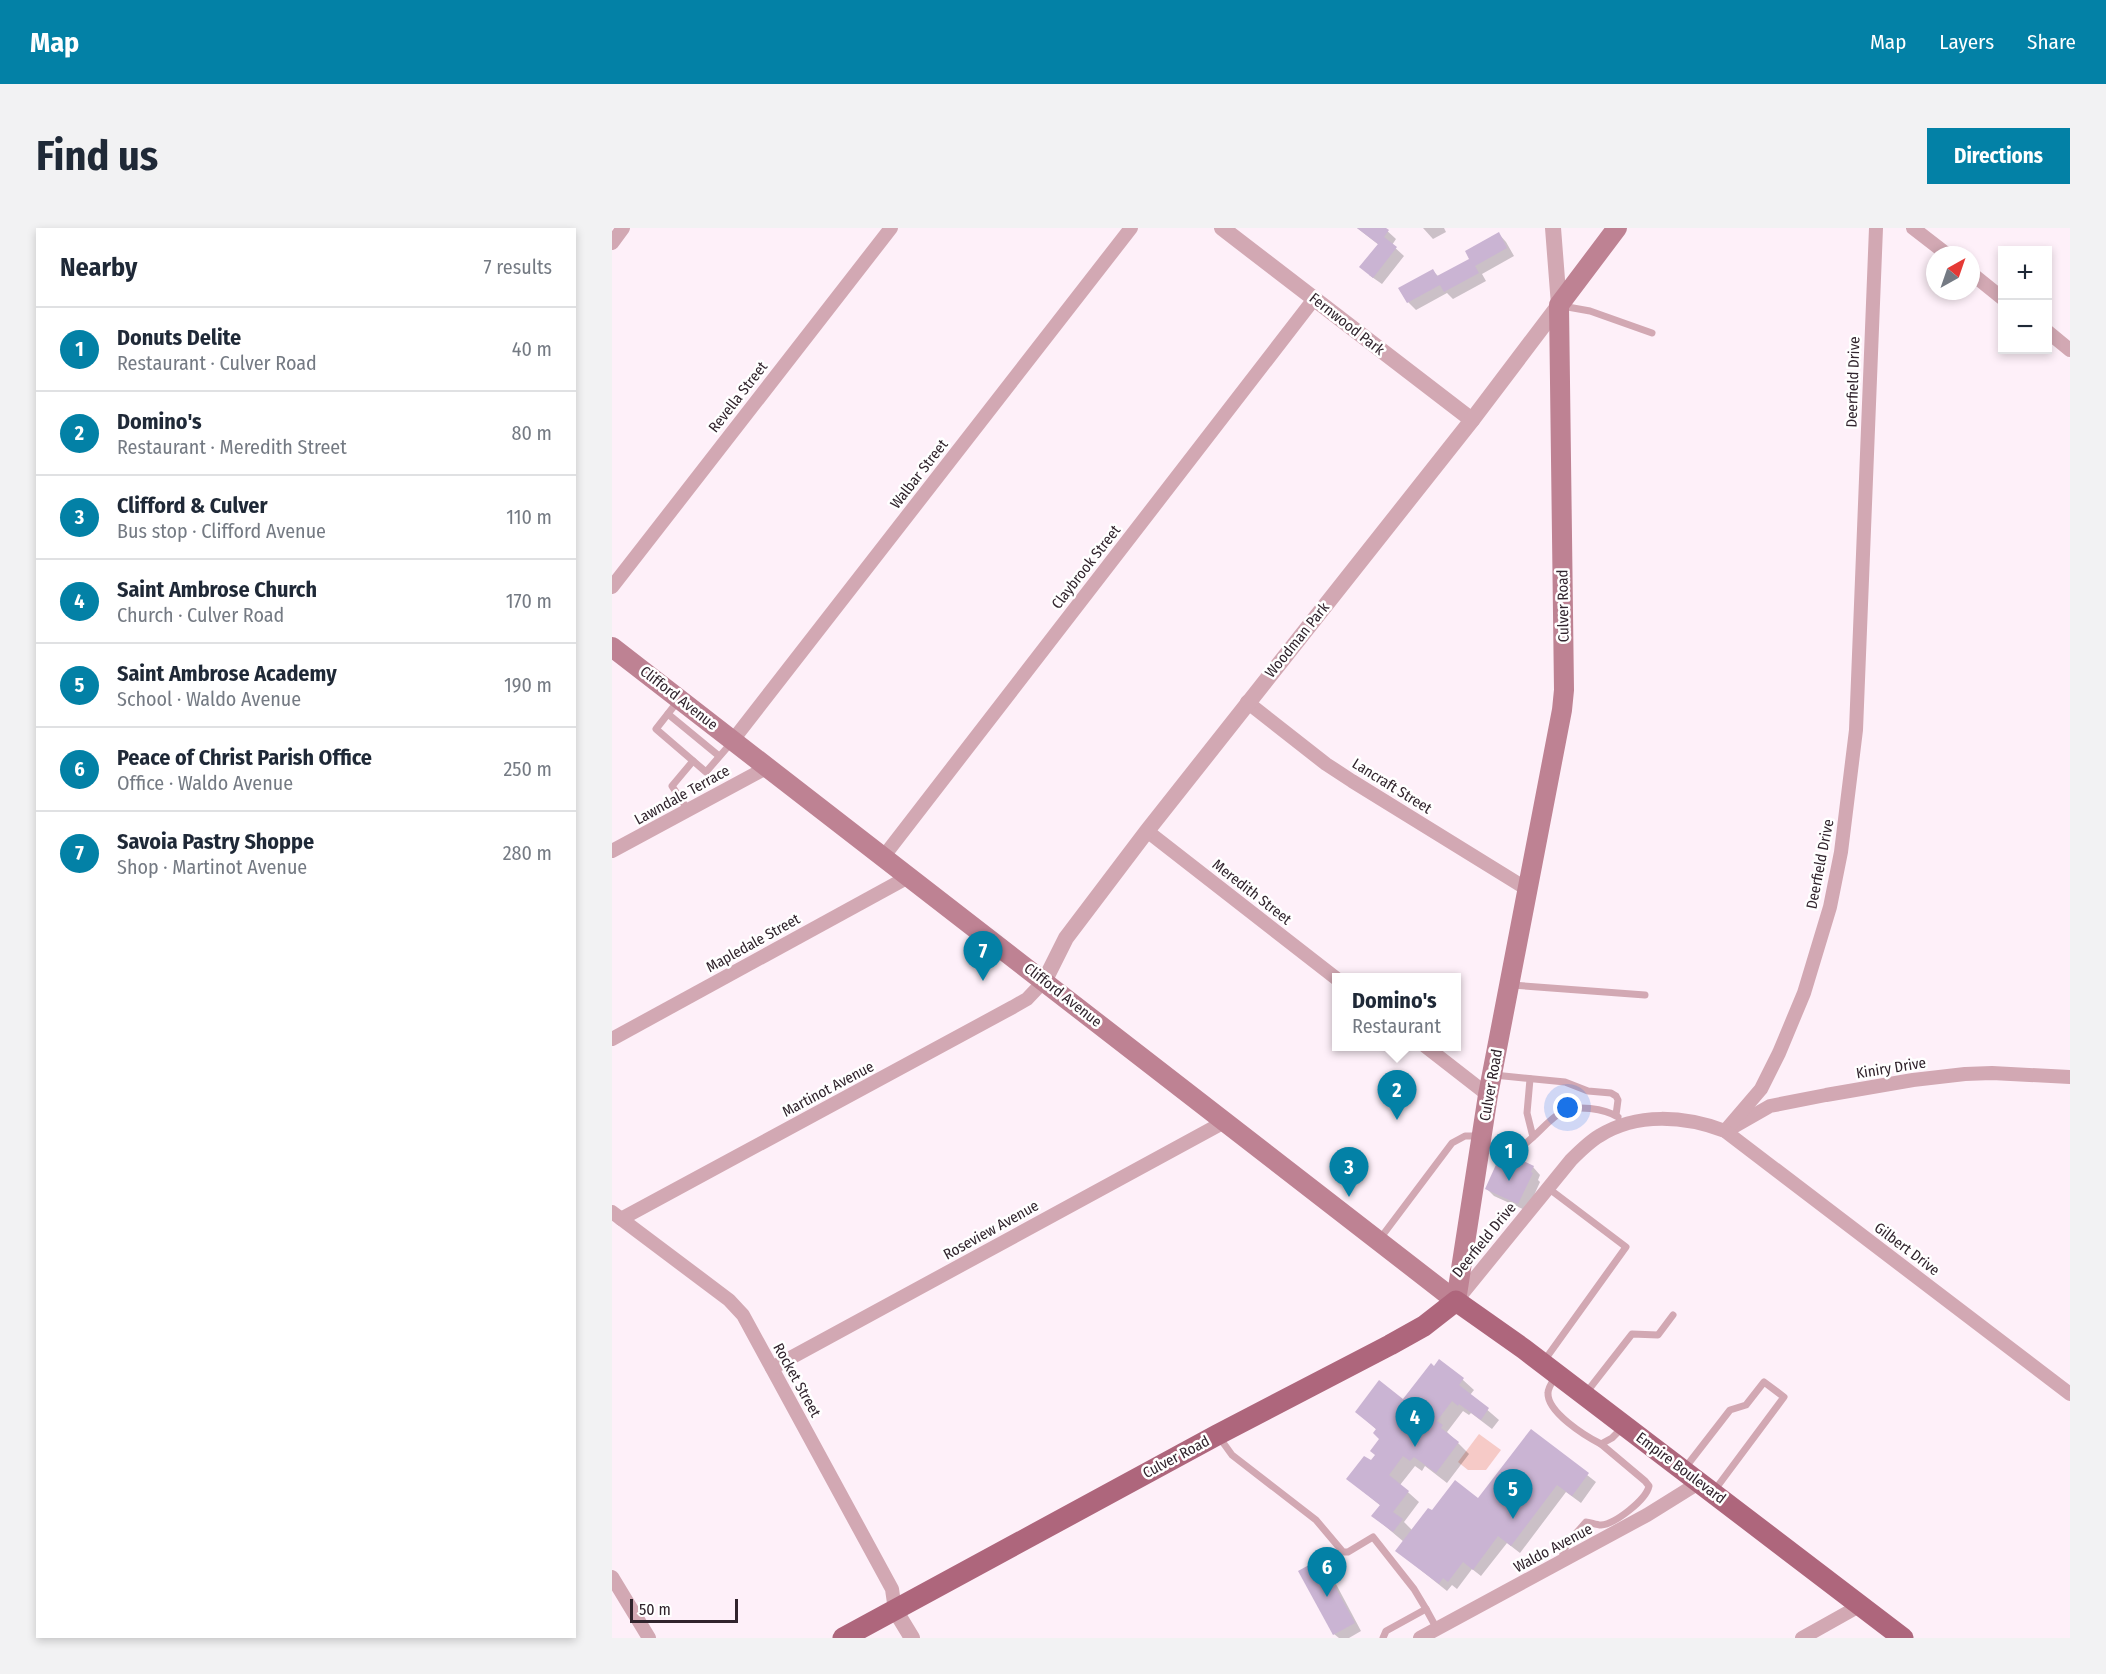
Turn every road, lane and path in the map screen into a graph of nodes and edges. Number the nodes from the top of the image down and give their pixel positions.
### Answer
1 (623, 228) edge
2 (891, 228) edge
3 (1131, 228) edge
4 (1222, 228) edge
5 (1553, 228) edge
6 (1617, 228) edge
7 (1876, 228) edge
8 (1913, 228) edge
9 (612, 243) edge
10 (1936, 246) edge
11 (1980, 280) edge
12 (1998, 294) edge
13 (1314, 299) junction
14 (1560, 305) junction
15 (1652, 333) dead end
16 (2052, 335) edge
17 (2070, 350) edge
18 (1472, 420) junction
19 (612, 587) edge
20 (616, 655) edge
21 (1247, 702) junction
22 (674, 706) junction
23 (733, 740) junction
24 (719, 756) junction
25 (693, 761) junction
26 (768, 767) junction
27 (688, 810) junction
28 (1147, 831) junction
29 (612, 851) edge
30 (884, 856) junction
31 (910, 876) junction
32 (1527, 889) junction
33 (1332, 975) edge
34 (1045, 980) junction
35 (1509, 985) junction
36 (1645, 995) dead end
37 (612, 1039) edge
38 (1430, 1051) edge
39 (1492, 1074) junction
40 (2070, 1077) edge
41 (1530, 1079) junction
42 (1488, 1095) junction
43 (1621, 1120) junction
44 (1226, 1121) junction
45 (1725, 1131) junction
46 (1533, 1137) junction
47 (1481, 1141) junction
48 (1548, 1188) junction
49 (617, 1216) edge
50 (1379, 1240) junction
51 (1456, 1301) junction
52 (1673, 1315) dead end
53 (772, 1368) junction
54 (1550, 1368) junction
55 (2070, 1394) edge
56 (1584, 1395) junction
57 (1624, 1425) junction
58 (1217, 1435) junction
59 (1601, 1444) junction
60 (1699, 1482) junction
61 (1636, 1506) junction
62 (1647, 1515) junction
63 (1562, 1562) junction
64 (612, 1577) edge
65 (1861, 1605) junction
66 (1426, 1609) junction
67 (895, 1610) junction
68 (1437, 1629) junction
69 (649, 1638) edge
70 (843, 1638) edge
71 (912, 1638) edge
72 (1383, 1638) edge
73 (1420, 1638) edge
74 (1802, 1638) edge
75 (1903, 1638) edge

1 - 9 street
2 - 19 street, Revella Street
3 - 23 street, Walbar Street
4 - 13 street, Fernwood Park
5 - 14 street
6 - 14 main road
7 - 45 street, Deerfield Drive
8 - 10 street
11 - 12 street
13 - 18 street, Fernwood Park
13 - 30 street, Claybrook Street
14 - 15 lane
14 - 18 street, Woodman Park
14 - 32 main road, Culver Road
16 - 17 street
18 - 21 street, Woodman Park
20 - 22 main road, Clifford Avenue
21 - 28 street, Woodman Park
21 - 32 street, Lancraft Street
22 - 23 main road, Clifford Avenue
22 - 24 lane
22 - 25 lane
23 - 24 lane
23 - 26 main road, Clifford Avenue
24 - 25 lane
25 - 27 lane
26 - 27 street, Lawndale Terrace
26 - 30 main road, Clifford Avenue
27 - 29 street, Lawndale Terrace
28 - 33 street, Meredith Street
28 - 34 street, Woodman Park
30 - 31 main road, Clifford Avenue
31 - 34 main road, Clifford Avenue
31 - 37 street, Mapledale Street
32 - 35 main road, Culver Road
34 - 44 main road, Clifford Avenue
34 - 49 street, Martinot Avenue
35 - 36 lane
35 - 39 main road, Culver Road
38 - 42 street
39 - 41 lane
39 - 42 main road, Culver Road
40 - 45 street, Kiniry Drive
41 - 43 lane
41 - 46 lane
42 - 47 main road, Culver Road
43 - 45 street, Deerfield Drive
43 - 46 lane
43 - 48 street, Deerfield Drive
44 - 50 main road, Clifford Avenue
44 - 53 street, Roseview Avenue
45 - 55 street, Gilbert Drive
46 - 47 lane
47 - 50 lane
47 - 51 main road, Culver Road
48 - 51 street, Deerfield Drive
48 - 54 lane
49 - 53 street, Rocket Street
50 - 51 main road, Clifford Avenue
51 - 54 main road, Empire Boulevard
51 - 58 main road, Culver Road
52 - 56 lane
53 - 67 street, Rocket Street
54 - 56 main road, Empire Boulevard
54 - 59 lane
56 - 57 main road, Empire Boulevard
57 - 59 lane
57 - 60 main road, Empire Boulevard
58 - 66 lane
58 - 67 main road, Culver Road
59 - 61 lane
60 - 60 lane
60 - 62 street, Waldo Avenue
60 - 65 main road, Empire Boulevard
61 - 62 lane
61 - 63 lane
62 - 63 street, Waldo Avenue
63 - 68 street, Waldo Avenue
64 - 69 street
65 - 74 street
65 - 75 main road, Empire Boulevard
66 - 68 lane
66 - 72 lane
67 - 70 main road, Culver Road
67 - 71 street
68 - 73 street, Waldo Avenue

